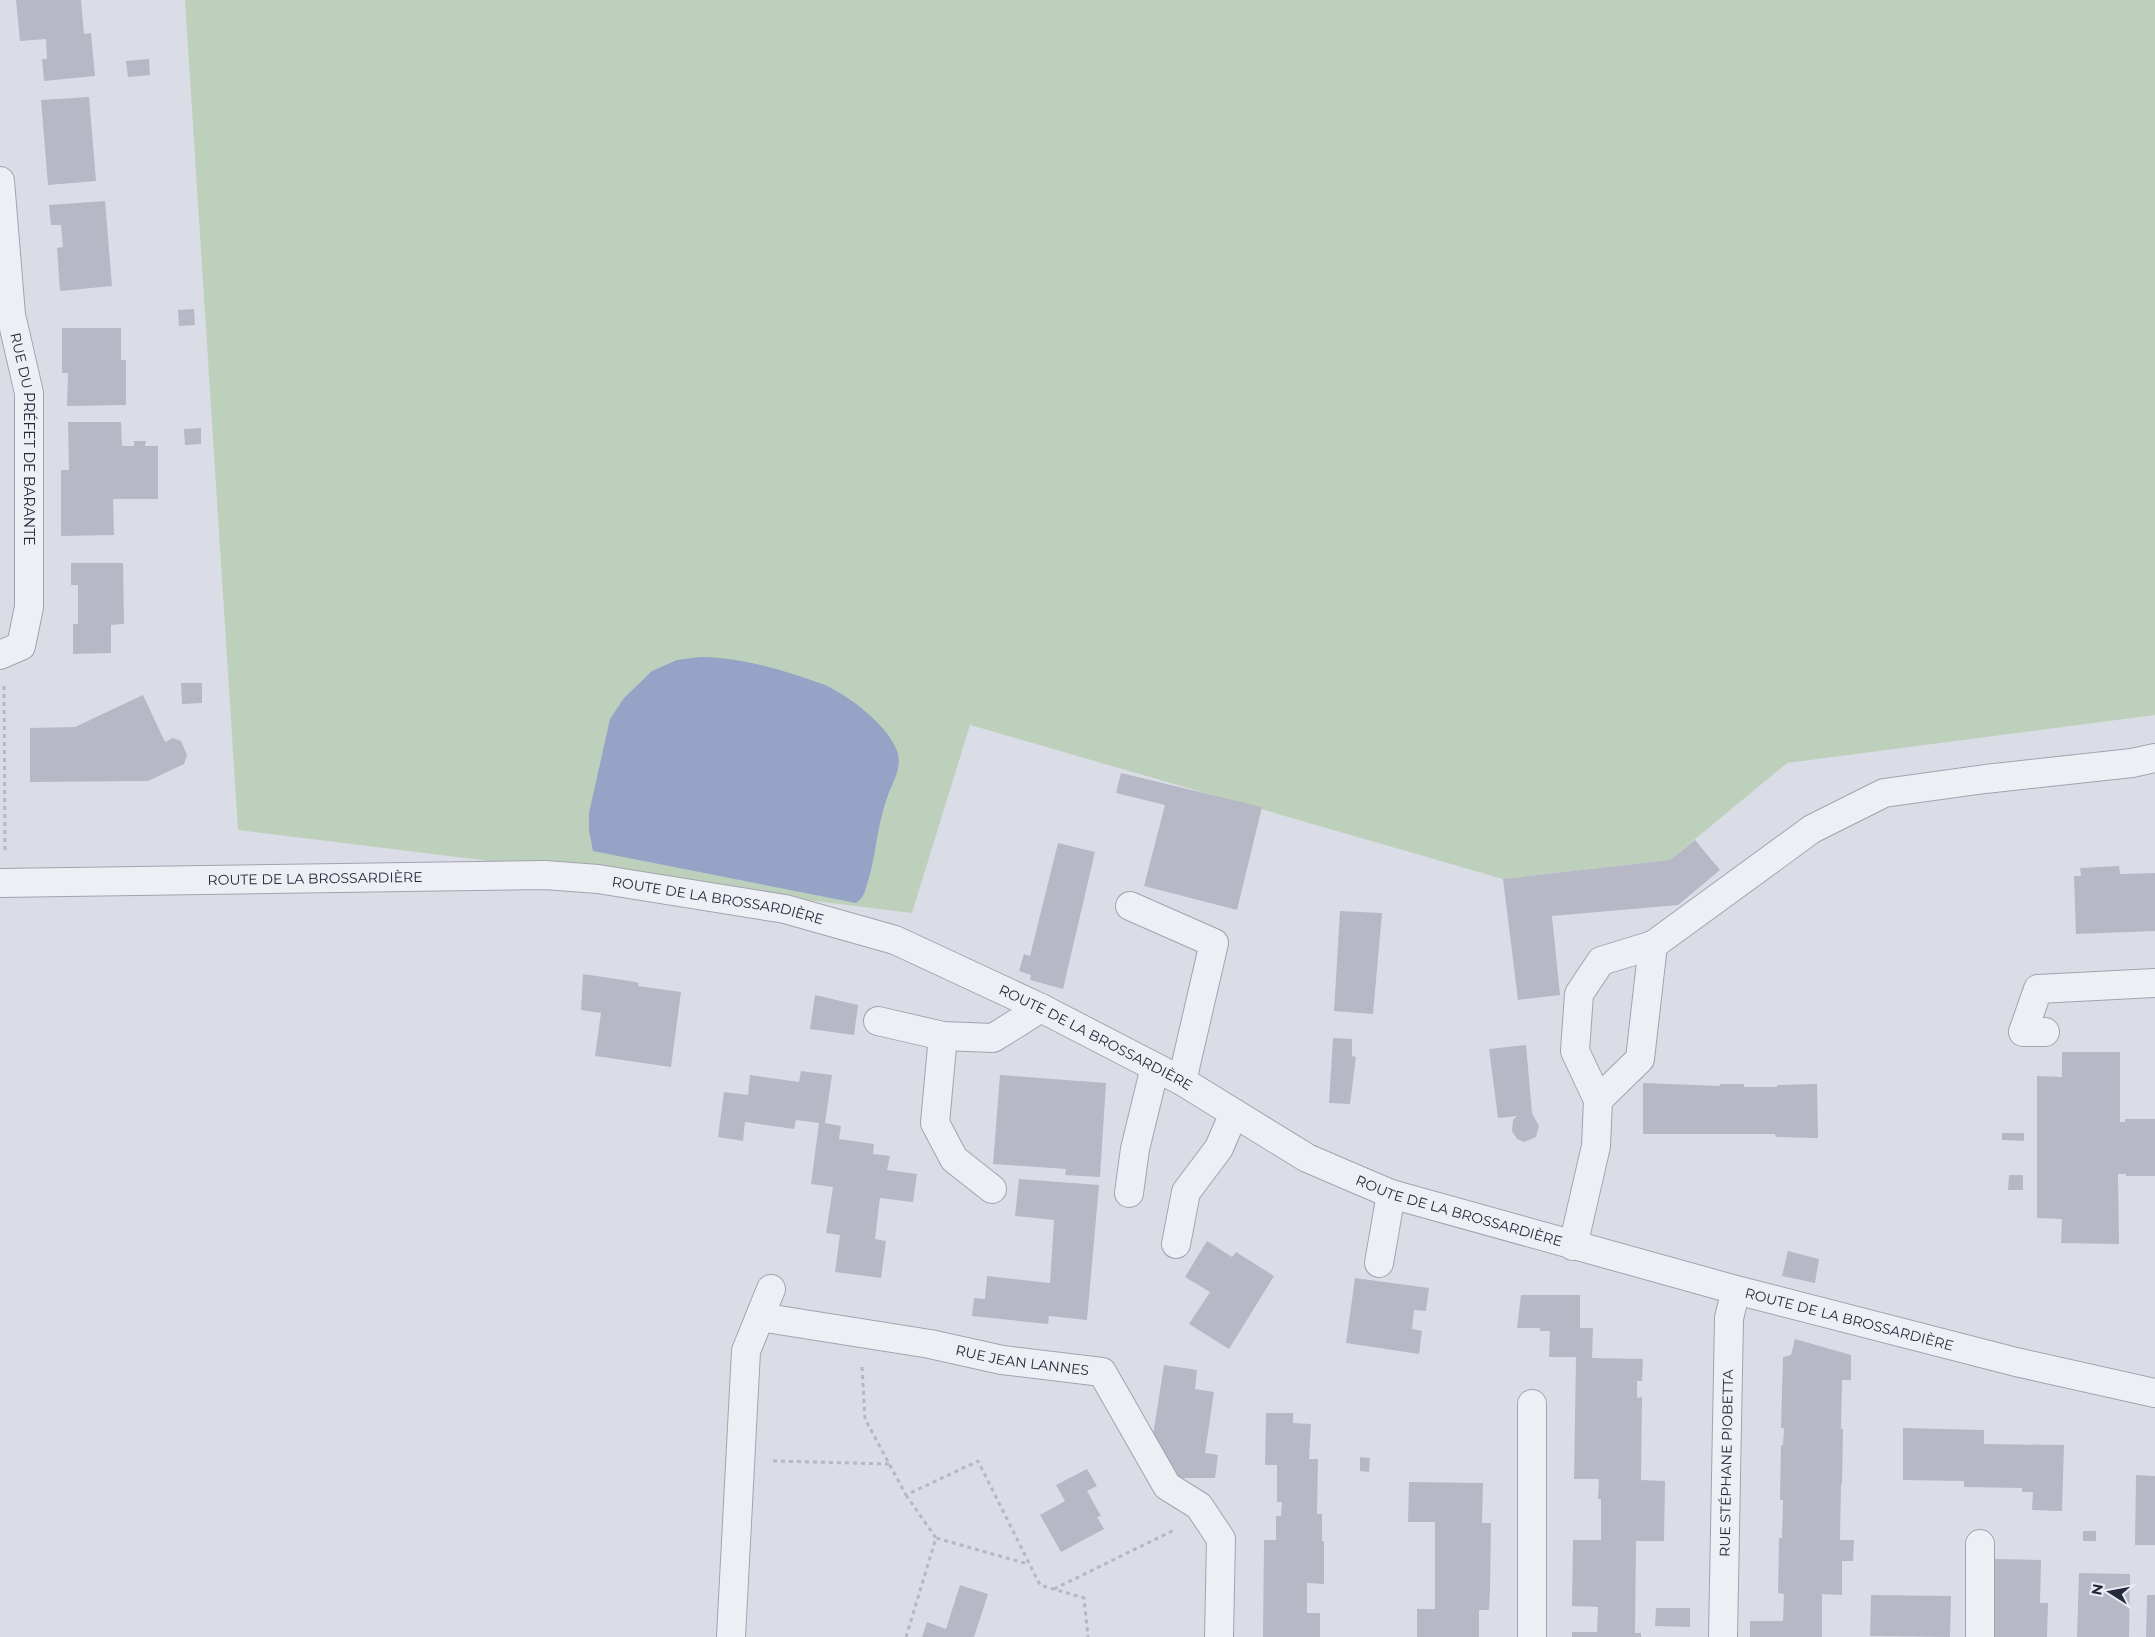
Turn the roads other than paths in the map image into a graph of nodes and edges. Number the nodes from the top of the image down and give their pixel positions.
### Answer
1 (0, 181) edge
2 (0, 187) edge
3 (2, 667) edge
4 (2155, 758) edge
5 (3, 883) edge
6 (1130, 906) dead end
7 (1653, 945) junction
8 (2155, 983) edge
9 (1041, 1008) junction
10 (878, 1021) dead end
11 (2045, 1032) dead end
12 (943, 1036) junction
13 (1156, 1067) junction
14 (1182, 1081) junction
15 (1598, 1100) junction
16 (1234, 1113) junction
17 (992, 1189) dead end
18 (1128, 1192) dead end
19 (1391, 1194) junction
20 (1176, 1244) dead end
21 (1573, 1246) junction
22 (1379, 1263) dead end
23 (772, 1289) dead end
24 (1736, 1290) junction
25 (760, 1317) junction
26 (2155, 1393) edge
27 (1532, 1404) dead end
28 (1980, 1544) dead end
29 (730, 1637) edge
30 (1220, 1637) edge
31 (1532, 1637) edge
32 (1723, 1637) edge
33 (1980, 1637) edge

1 - 2 street, RUE DU PRÉFET DE BARANTE
2 - 3 street, RUE DU PRÉFET DE BARANTE
4 - 7 street
5 - 9 street, ROUTE DE LA BROSSARDIÈRE
6 - 14 street
7 - 15 street
7 - 15 street
8 - 11 street
9 - 12 street
9 - 13 street, ROUTE DE LA BROSSARDIÈRE
10 - 12 street
12 - 17 street
13 - 14 street, ROUTE DE LA BROSSARDIÈRE
13 - 18 street
14 - 16 street, ROUTE DE LA BROSSARDIÈRE
15 - 21 street
16 - 19 street, ROUTE DE LA BROSSARDIÈRE
16 - 20 street
19 - 21 street, ROUTE DE LA BROSSARDIÈRE
19 - 22 street
21 - 24 street, ROUTE DE LA BROSSARDIÈRE
23 - 25 street
24 - 26 street, ROUTE DE LA BROSSARDIÈRE
24 - 32 street, RUE STÉPHANE PIOBETTA
25 - 29 street
25 - 30 street, RUE JEAN LANNES
27 - 31 street
28 - 33 street

